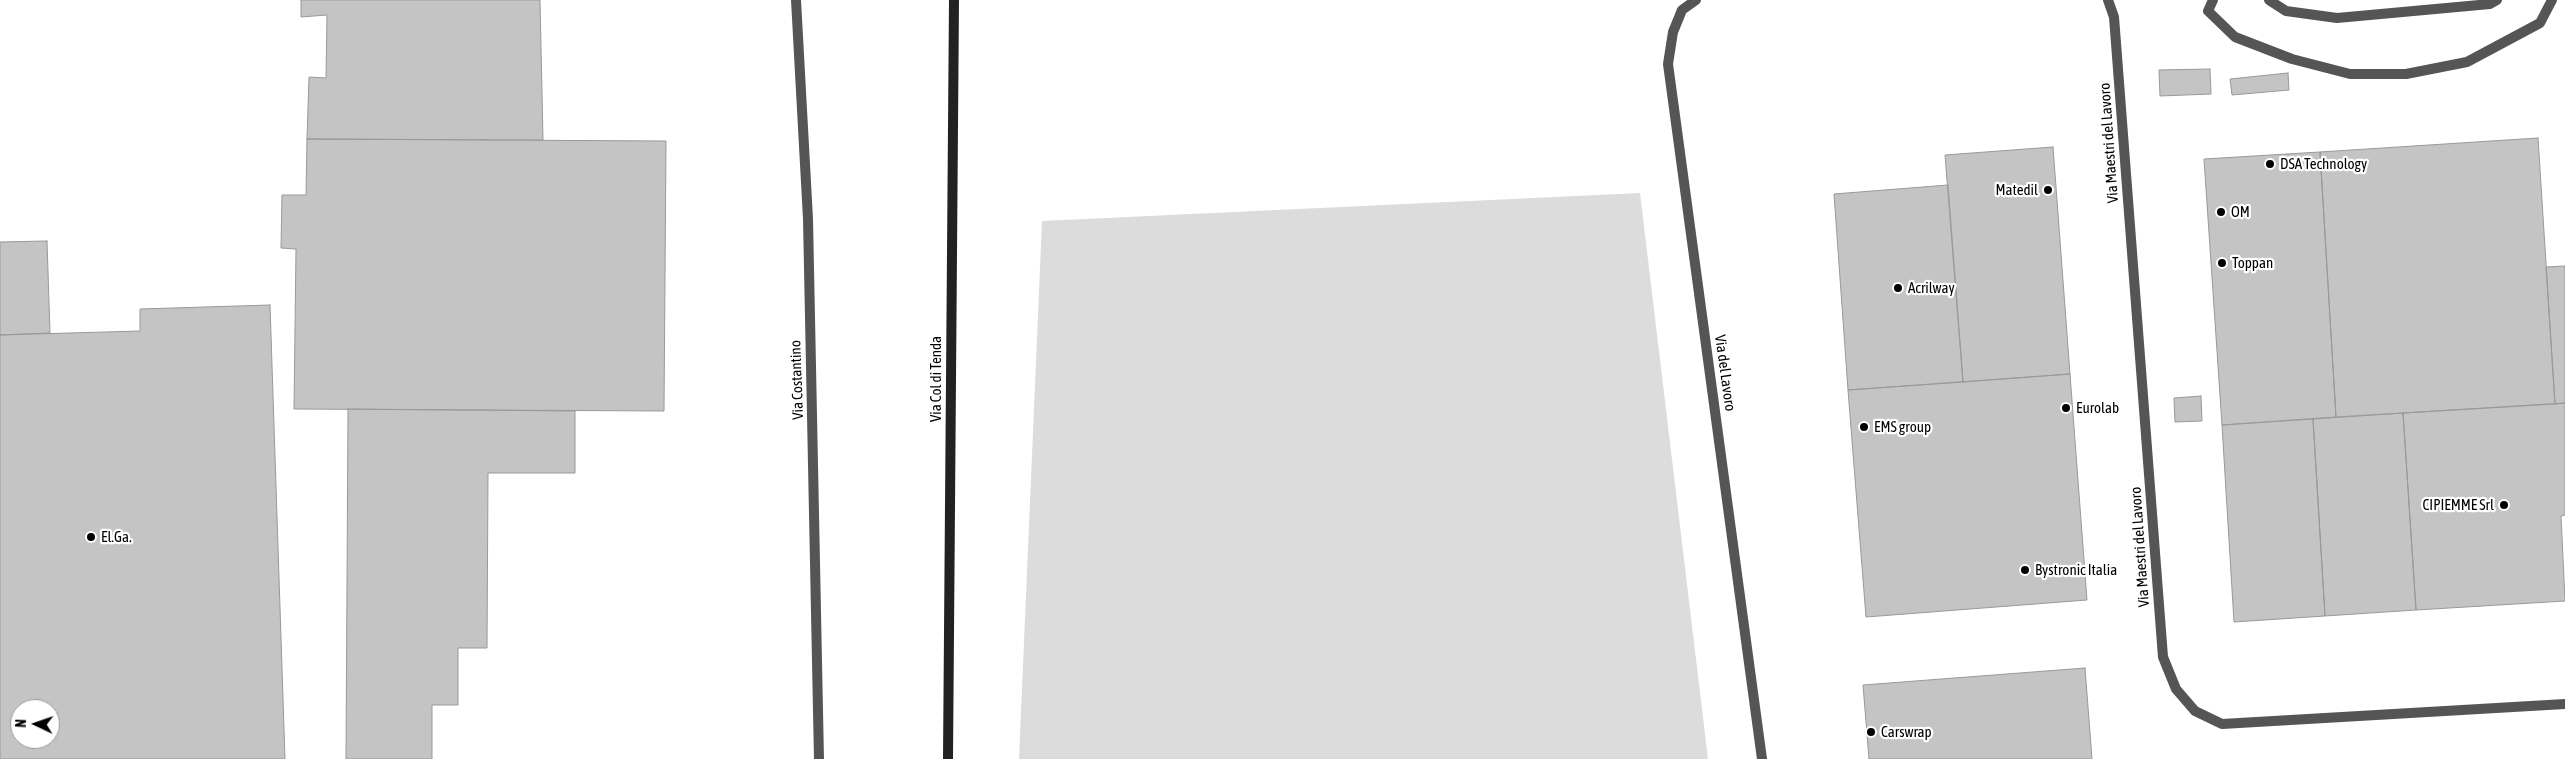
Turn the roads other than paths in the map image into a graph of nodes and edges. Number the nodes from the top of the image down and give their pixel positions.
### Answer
1 (796, 0) edge
2 (954, 0) edge
3 (1696, 0) edge
4 (2108, 0) edge
5 (2213, 0) edge
6 (2268, 0) edge
7 (2496, 0) edge
8 (2552, 0) edge
9 (2565, 704) edge
10 (819, 759) edge
11 (948, 759) edge
12 (1762, 759) edge

1 - 10 street, Via Costantino
2 - 11 main road, Via Col di Tenda
3 - 12 street, Via del Lavoro
4 - 9 street, Via Maestri del Lavoro
5 - 8 street
6 - 7 street

